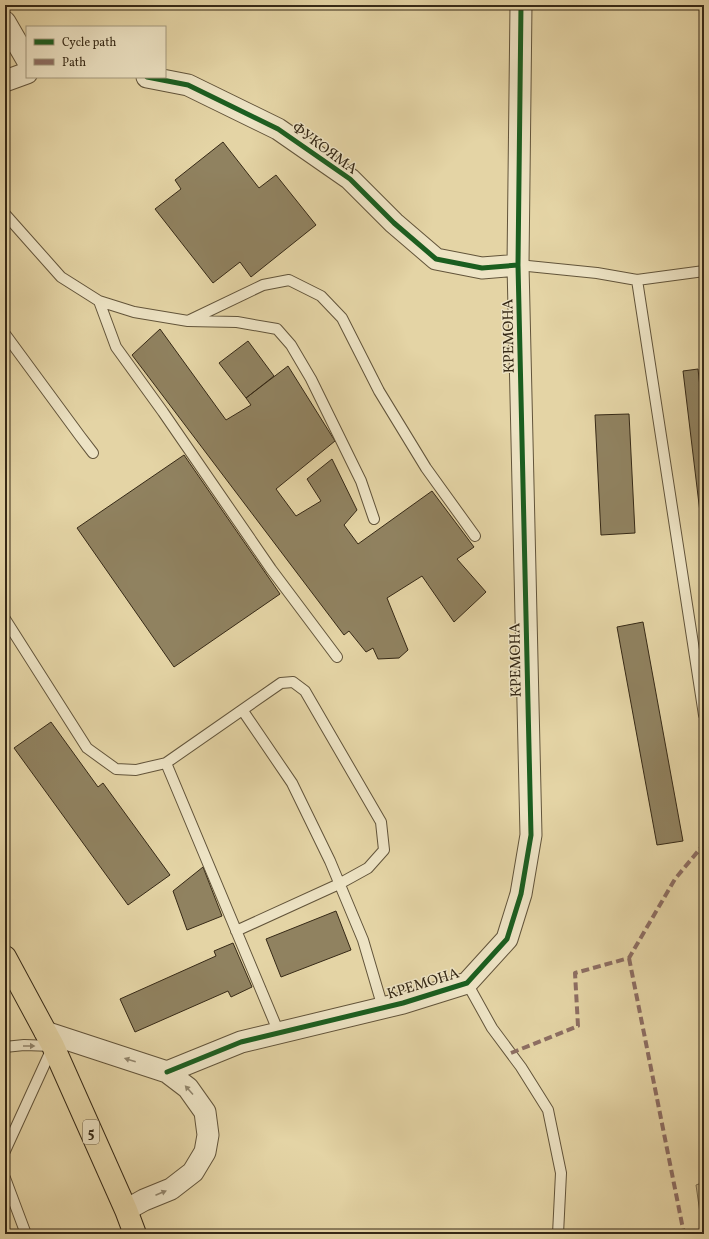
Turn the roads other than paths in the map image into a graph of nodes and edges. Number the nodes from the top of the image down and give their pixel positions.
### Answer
1 (521, 5) edge
2 (5, 22) edge
3 (26, 58) edge
4 (26, 73) edge
5 (152, 78) edge
6 (5, 81) edge
7 (5, 214) edge
8 (518, 265) junction
9 (704, 271) edge
10 (637, 280) junction
11 (99, 301) junction
12 (188, 321) junction
13 (5, 334) edge
14 (93, 453) dead end
15 (374, 519) dead end
16 (475, 536) dead end
17 (5, 619) edge
18 (337, 657) dead end
19 (243, 711) junction
20 (704, 716) edge
21 (166, 763) junction
22 (340, 884) junction
23 (236, 931) junction
24 (5, 957) edge
25 (467, 983) junction
26 (383, 1008) junction
27 (279, 1033) junction
28 (49, 1039) junction
29 (5, 1047) edge
30 (167, 1072) junction
31 (5, 1151) edge
32 (5, 1178) edge
33 (126, 1210) junction
34 (134, 1233) edge
35 (26, 1234) edge
36 (558, 1234) edge

1 - 8 street, КРЕМОНА
2 - 3 street
4 - 6 street
5 - 8 street, ФУКОЯМА
7 - 11 lane
8 - 10 lane
8 - 25 street, КРЕМОНА
9 - 10 lane
10 - 20 lane
11 - 12 lane
11 - 18 lane
12 - 15 lane
12 - 16 lane
13 - 14 lane
17 - 21 lane
19 - 21 lane
19 - 22 lane
19 - 22 lane
21 - 23 lane
22 - 23 lane
22 - 26 lane
23 - 27 lane
24 - 28 main road, 5
25 - 26 street, КРЕМОНА
25 - 36 lane
26 - 27 street, КРЕМОНА
27 - 30 street, КРЕМОНА
29 -> 28 lane
30 -> 28 street
28 - 31 lane
28 - 33 main road, 5
33 -> 30 street
32 - 35 lane
33 - 34 main road, 5

